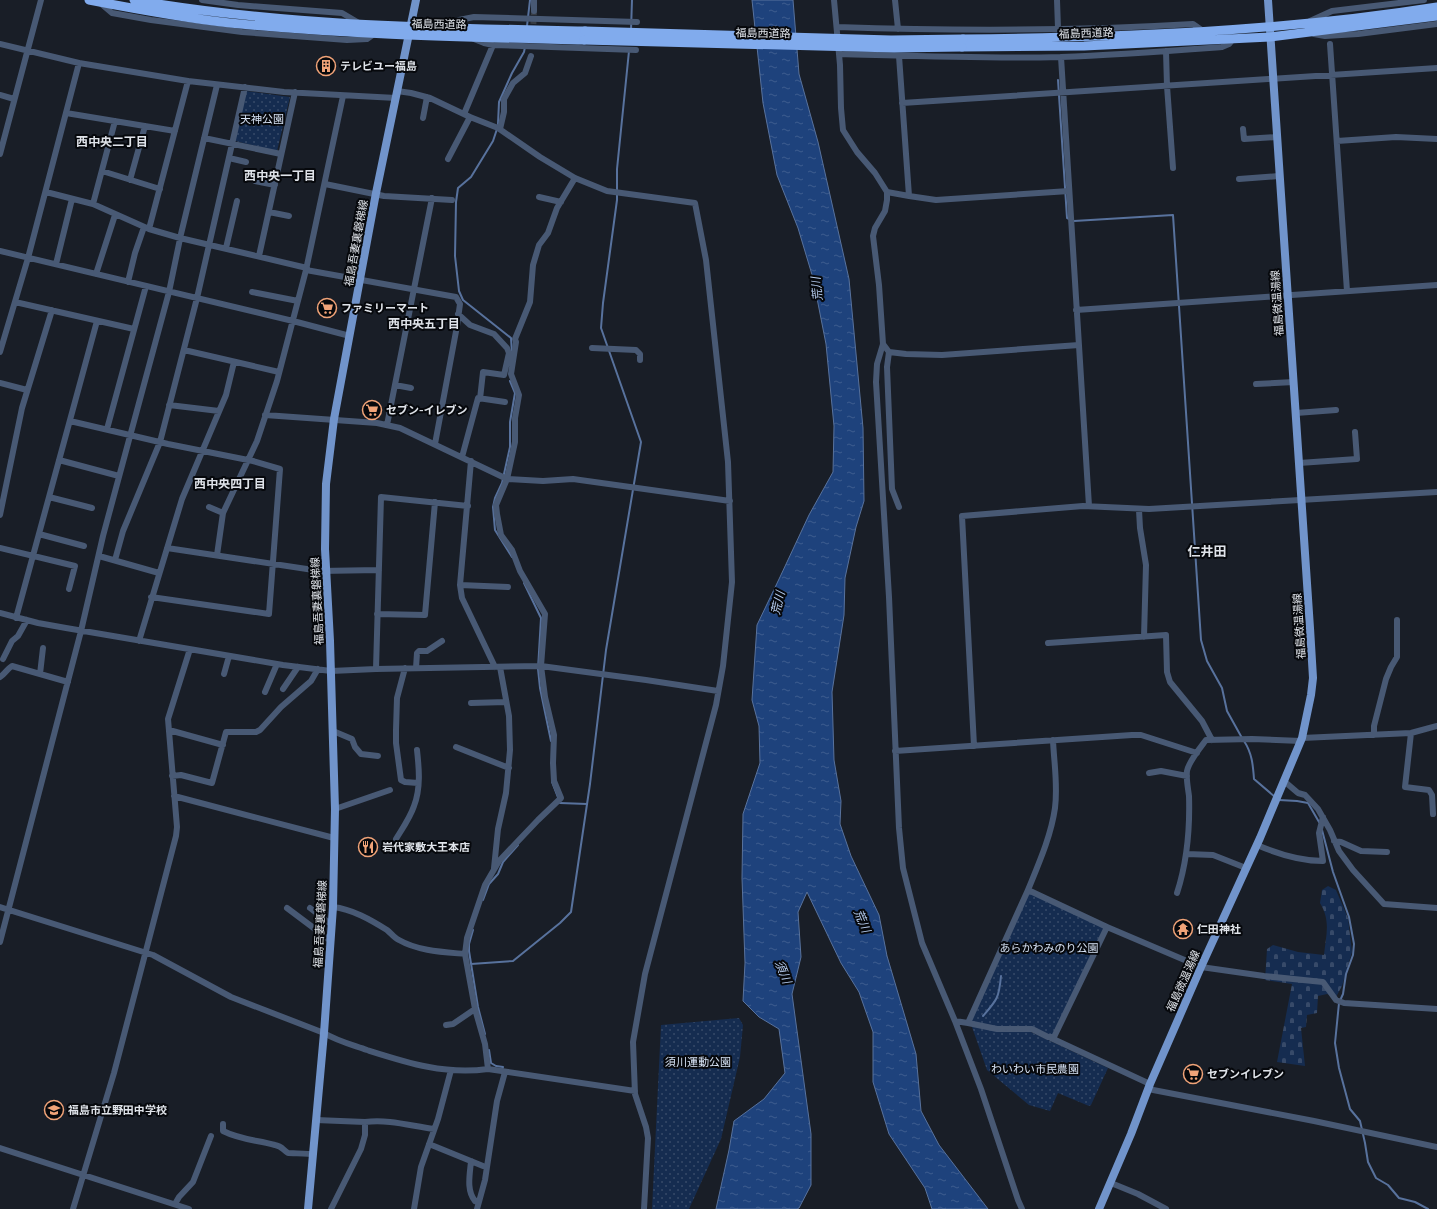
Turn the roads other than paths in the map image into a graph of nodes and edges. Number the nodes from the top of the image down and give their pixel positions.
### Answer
1 (41, 0) edge
2 (89, 0) edge
3 (134, 0) edge
4 (202, 0) edge
5 (416, 0) edge
6 (534, 0) edge
7 (834, 0) edge
8 (895, 0) edge
9 (1057, 0) edge
10 (1268, 0) edge
11 (1424, 0) edge
12 (1381, 3) edge
13 (1437, 7) edge
14 (534, 11) tunnel mouth
15 (1437, 16) edge
16 (637, 22) dead end
17 (361, 24) junction
18 (1437, 24) edge
19 (837, 27) junction
20 (442, 28) junction
21 (1058, 28) junction
22 (1306, 28) junction
23 (898, 29) junction
24 (411, 31) junction
25 (1204, 31) junction
26 (1270, 32) junction
27 (585, 36) junction
28 (471, 37) junction
29 (1234, 38) junction
30 (962, 43) junction
31 (0, 44) edge
32 (1330, 44) dead end
33 (493, 45) junction
34 (636, 50) dead end
35 (27, 51) junction
36 (1166, 51) junction
37 (839, 54) junction
38 (531, 56) dead end
39 (899, 56) junction
40 (1061, 56) junction
41 (79, 63) junction
42 (1437, 68) edge
43 (1332, 74) junction
44 (1272, 79) junction
45 (188, 82) junction
46 (217, 84) junction
47 (1167, 86) junction
48 (245, 88) junction
49 (295, 92) junction
50 (1064, 93) junction
51 (0, 95) edge
52 (396, 95) junction
53 (343, 96) junction
54 (428, 97) junction
55 (14, 98) junction
56 (902, 103) junction
57 (66, 113) junction
58 (467, 115) junction
59 (423, 118) dead end
60 (115, 121) junction
61 (145, 126) junction
62 (498, 128) junction
63 (1243, 129) dead end
64 (175, 131) junction
65 (1276, 137) junction
66 (204, 138) junction
67 (1437, 139) edge
68 (1337, 141) junction
69 (232, 143) junction
70 (0, 154) edge
71 (281, 154) junction
72 (229, 158) junction
73 (448, 159) dead end
74 (246, 162) dead end
75 (1173, 168) dead end
76 (102, 171) junction
77 (1279, 176) junction
78 (575, 178) junction
79 (1239, 179) dead end
80 (130, 180) junction
81 (255, 181) dead end
82 (275, 184) junction
83 (325, 184) junction
84 (160, 189) junction
85 (1069, 191) junction
86 (46, 192) junction
87 (887, 192) junction
88 (376, 194) junction
89 (909, 196) junction
90 (539, 197) dead end
91 (432, 198) junction
92 (72, 199) junction
93 (452, 200) dead end
94 (237, 201) dead end
95 (561, 202) junction
96 (92, 204) junction
97 (269, 212) junction
98 (115, 215) junction
99 (289, 216) dead end
100 (146, 228) junction
101 (180, 238) junction
102 (209, 244) junction
103 (226, 248) junction
104 (0, 251) edge
105 (259, 256) junction
106 (28, 258) junction
107 (56, 264) junction
108 (307, 269) junction
109 (96, 274) junction
110 (361, 281) junction
111 (128, 282) junction
112 (1437, 285) edge
113 (146, 286) junction
114 (414, 290) junction
115 (1347, 291) junction
116 (170, 292) junction
117 (252, 292) dead end
118 (1288, 296) junction
119 (197, 298) junction
120 (298, 301) junction
121 (15, 302) junction
122 (52, 310) junction
123 (1076, 310) junction
124 (458, 314) junction
125 (97, 321) junction
126 (293, 321) junction
127 (134, 329) junction
128 (350, 336) junction
129 (883, 344) junction
130 (1079, 345) junction
131 (592, 348) dead end
132 (184, 350) junction
133 (0, 352) edge
134 (889, 352) junction
135 (640, 360) dead end
136 (234, 362) junction
137 (279, 372) junction
138 (1294, 382) junction
139 (0, 383) edge
140 (1256, 384) dead end
141 (395, 385) junction
142 (411, 388) dead end
143 (28, 390) junction
144 (480, 398) junction
145 (505, 402) dead end
146 (169, 405) junction
147 (1336, 410) dead end
148 (219, 411) junction
149 (1296, 413) junction
150 (265, 414) junction
151 (334, 419) junction
152 (70, 421) junction
153 (387, 424) junction
154 (107, 429) junction
155 (1355, 432) dead end
156 (130, 435) junction
157 (160, 442) junction
158 (435, 444) junction
159 (202, 451) junction
160 (462, 457) junction
161 (59, 460) junction
162 (247, 460) junction
163 (471, 461) junction
164 (1299, 463) junction
165 (119, 476) junction
166 (507, 479) junction
167 (1437, 492) edge
168 (49, 497) junction
169 (730, 501) junction
170 (1301, 501) junction
171 (435, 502) junction
172 (468, 506) junction
173 (1089, 506) junction
174 (209, 507) dead end
175 (899, 507) dead end
176 (92, 508) dead end
177 (1139, 510) junction
178 (223, 513) junction
179 (0, 515) edge
180 (39, 534) junction
181 (84, 546) dead end
182 (0, 548) edge
183 (167, 548) junction
184 (217, 555) junction
185 (33, 556) junction
186 (99, 556) junction
187 (115, 560) junction
188 (273, 564) junction
189 (379, 570) junction
190 (327, 571) junction
191 (159, 573) junction
192 (460, 586) junction
193 (508, 587) dead end
194 (69, 589) dead end
195 (151, 597) junction
196 (0, 613) edge
197 (377, 614) junction
198 (16, 618) junction
199 (27, 620) junction
200 (1397, 620) dead end
201 (81, 631) junction
202 (1144, 637) junction
203 (139, 641) junction
204 (442, 641) dead end
205 (1048, 643) dead end
206 (43, 648) dead end
207 (190, 649) junction
208 (228, 656) junction
209 (3, 659) dead end
210 (277, 664) junction
211 (539, 666) junction
212 (298, 667) junction
213 (497, 667) junction
214 (376, 668) junction
215 (405, 668) junction
216 (416, 668) junction
217 (318, 669) junction
218 (331, 671) junction
219 (40, 674) junction
220 (224, 674) dead end
221 (0, 677) edge
222 (68, 682) junction
223 (283, 689) dead end
224 (718, 691) junction
225 (265, 692) dead end
226 (506, 702) junction
227 (471, 703) dead end
228 (1437, 726) edge
229 (169, 730) junction
230 (333, 731) junction
231 (1411, 733) junction
232 (1374, 735) junction
233 (1053, 740) junction
234 (1212, 740) junction
235 (1302, 740) junction
236 (223, 745) junction
237 (974, 746) junction
238 (456, 747) dead end
239 (417, 750) dead end
240 (895, 751) junction
241 (1196, 753) junction
242 (378, 756) dead end
243 (509, 768) junction
244 (1149, 772) dead end
245 (172, 776) junction
246 (1187, 776) junction
247 (1284, 781) junction
248 (418, 783) junction
249 (390, 790) dead end
250 (174, 796) junction
251 (335, 809) junction
252 (1433, 814) dead end
253 (1323, 817) junction
254 (334, 838) junction
255 (396, 839) dead end
256 (1334, 841) junction
257 (1256, 845) junction
258 (1387, 852) dead end
259 (1187, 854) junction
260 (1246, 868) junction
261 (494, 869) junction
262 (1028, 890) junction
263 (1177, 893) dead end
264 (0, 907) edge
265 (333, 907) junction
266 (287, 908) dead end
267 (310, 908) dead end
268 (1437, 908) edge
269 (8, 909) junction
270 (332, 925) junction
271 (1107, 927) junction
272 (331, 941) junction
273 (0, 942) edge
274 (146, 953) junction
275 (465, 954) junction
276 (1201, 967) junction
277 (1437, 1009) edge
278 (475, 1010) junction
279 (956, 1021) junction
280 (968, 1023) junction
281 (446, 1025) dead end
282 (324, 1032) junction
283 (1051, 1038) junction
284 (488, 1069) junction
285 (451, 1070) junction
286 (506, 1072) junction
287 (1149, 1087) junction
288 (635, 1091) junction
289 (316, 1120) junction
290 (365, 1122) junction
291 (223, 1124) dead end
292 (434, 1129) junction
293 (211, 1136) dead end
294 (429, 1144) junction
295 (1437, 1147) edge
296 (0, 1148) edge
297 (313, 1154) junction
298 (471, 1161) junction
299 (484, 1166) dead end
300 (84, 1175) junction
301 (1111, 1183) junction
302 (475, 1201) dead end
303 (175, 1204) junction
304 (73, 1209) edge
305 (189, 1209) edge
306 (308, 1209) edge
307 (331, 1209) edge
308 (414, 1209) edge
309 (477, 1209) edge
310 (644, 1209) edge
311 (1022, 1209) edge
312 (1099, 1209) edge
313 (1166, 1209) edge

1 - 35 street
2 - 24 highway, 福島西道路
3 - 17 highway, 福島西道路
4 - 17 street
5 - 24 main road, 福島吾妻裏磐梯線
6 - 14 street
7 - 19 street
8 - 23 street
9 - 21 street
10 - 26 main road, 福島微温湯線
11 - 12 street
12 - 22 street
13 - 22 highway, 福島西道路
15 - 22 highway, 福島西道路
16 - 20 street
17 - 24 highway, 福島西道路
18 - 22 street
19 - 23 street
19 - 37 street
20 - 24 highway, 福島西道路
20 - 27 highway, 福島西道路
21 - 23 street
21 - 25 street
22 - 26 highway, 福島西道路
24 - 28 highway, 福島西道路
24 - 52 main road, 福島吾妻裏磐梯線
25 - 26 highway, 福島西道路
25 - 30 highway, 福島西道路
26 - 29 highway, 福島西道路
26 - 44 main road, 福島微温湯線
27 - 28 highway, 福島西道路
27 - 30 highway, 福島西道路, bridge
28 - 33 street
29 - 30 highway, 福島西道路
29 - 36 street
31 - 35 street
32 - 43 street
33 - 34 street
33 - 58 street
35 - 41 street
35 - 55 street
36 - 40 street
36 - 47 street
37 - 39 street
37 - 87 street
38 - 62 street
39 - 40 street
39 - 56 street
40 - 50 street
41 - 45 street
41 - 57 street
42 - 43 street
43 - 44 street
43 - 68 street
44 - 47 street
44 - 65 main road, 福島微温湯線
45 - 46 street
45 - 64 street
46 - 48 street
46 - 66 street
47 - 50 street
47 - 75 street
48 - 49 street
48 - 69 street
49 - 53 street
49 - 71 street
50 - 56 street
50 - 85 street
51 - 55 street
52 - 53 street
52 - 54 street
52 - 88 main road, 福島吾妻裏磐梯線
53 - 83 street
54 - 58 street
54 - 59 street
55 - 70 street
56 - 89 street
57 - 60 street
57 - 86 street
58 - 62 street
58 - 73 street
60 - 61 street
60 - 76 street
61 - 64 street
61 - 80 street
62 - 78 street
63 - 65 street
64 - 84 street
65 - 77 main road, 福島微温湯線
66 - 69 street
66 - 101 street
67 - 68 street
68 - 115 street
69 - 71 street
69 - 72 street
71 - 82 street
72 - 74 street
72 - 102 street
76 - 80 street
76 - 96 street
77 - 79 street
77 - 118 main road, 福島微温湯線
78 - 95 street
78 - 169 street
80 - 84 street
81 - 82 street
82 - 97 street
83 - 88 street
83 - 108 street
84 - 100 street
85 - 89 street
85 - 123 street
86 - 92 street
86 - 106 street
87 - 89 street
87 - 129 street
88 - 91 street
88 - 110 main road, 福島吾妻裏磐梯線
90 - 95 street
91 - 93 street
91 - 114 street
92 - 96 street
92 - 107 street
94 - 103 street
95 - 166 street
96 - 98 street
97 - 99 street
97 - 105 street
98 - 100 street
98 - 109 street
100 - 101 street
100 - 111 street
101 - 102 street
101 - 116 street
102 - 103 street
102 - 119 street
103 - 105 street
104 - 106 street
105 - 108 street
106 - 107 street
106 - 121 street
107 - 109 street
108 - 110 street
108 - 120 street
109 - 111 street
110 - 114 street
110 - 128 main road, 福島吾妻裏磐梯線
111 - 113 street
112 - 115 street
113 - 116 street
113 - 127 street
114 - 124 street
114 - 141 street
115 - 118 street
116 - 119 street
116 - 156 street
117 - 120 street
118 - 123 street
118 - 138 main road, 福島微温湯線
119 - 126 street
119 - 132 street
120 - 126 street
121 - 122 street
121 - 133 street
122 - 125 street
122 - 143 street
123 - 130 street
124 - 144 street
124 - 158 street
125 - 127 street
125 - 152 street
126 - 128 street
126 - 137 street
127 - 154 street
128 - 151 main road, 福島吾妻裏磐梯線
129 - 134 street
129 - 240 street
130 - 134 street
130 - 173 street
131 - 135 street
132 - 136 street
132 - 146 street
134 - 175 street
136 - 137 street
136 - 148 street
137 - 150 street
138 - 140 street
138 - 149 main road, 福島微温湯線
139 - 143 street
141 - 142 street
141 - 153 street
143 - 179 street
144 - 145 street
144 - 160 street
146 - 148 street
146 - 157 street
147 - 149 street
148 - 159 street
149 - 164 main road, 福島微温湯線
150 - 151 street
150 - 162 street
151 - 153 street
151 - 190 main road, 福島吾妻裏磐梯線
152 - 154 street
152 - 161 street
153 - 158 street
154 - 156 street
155 - 164 street
156 - 157 street
156 - 165 street
157 - 159 street
157 - 187 street
158 - 160 street
159 - 162 street
159 - 183 street
160 - 163 street
161 - 165 street
161 - 168 street
162 - 178 street
162 - 188 street
163 - 166 street
163 - 172 street
164 - 170 main road, 福島微温湯線
165 - 186 street
166 - 169 street
166 - 211 street
167 - 170 street
168 - 176 street
168 - 180 street
169 - 224 street
170 - 177 street
170 - 235 main road, 福島微温湯線
171 - 172 street
171 - 189 street
171 - 197 street
172 - 192 street
173 - 177 street
173 - 237 street
174 - 178 street
177 - 202 street
178 - 184 street
180 - 181 street
180 - 185 street
182 - 185 street
183 - 184 street
183 - 191 street
184 - 188 street
185 - 194 street
185 - 198 street
186 - 187 street
186 - 201 street
187 - 191 street
188 - 190 street
188 - 195 street
189 - 190 street
189 - 197 street
190 - 218 main road, 福島吾妻裏磐梯線
191 - 195 street
192 - 193 street
192 - 213 street
195 - 203 street
196 - 198 street
197 - 214 street
198 - 199 street
199 - 201 street
199 - 209 street
200 - 232 street
201 - 203 street
201 - 222 street
202 - 205 street
202 - 234 street
203 - 207 street
204 - 216 street
206 - 219 street
207 - 208 street
207 - 229 street
208 - 210 street
208 - 220 street
210 - 212 street
210 - 225 street
211 - 213 street
211 - 224 street
211 - 261 street
212 - 217 street
212 - 223 street
213 - 216 street
213 - 226 street
214 - 215 street
214 - 218 street
215 - 216 street
215 - 248 street
217 - 218 street
217 - 236 street
218 - 230 main road, 福島吾妻裏磐梯線
219 - 221 street
219 - 222 street
222 - 269 street
224 - 288 street
226 - 227 street
226 - 243 street
228 - 231 street
229 - 236 street
229 - 245 street
230 - 242 street
230 - 251 main road, 福島吾妻裏磐梯線
231 - 232 street
231 - 252 street
232 - 235 street
233 - 237 street
233 - 241 street
233 - 262 street
234 - 235 street
234 - 241 street
235 - 247 main road, 福島微温湯線
236 - 245 street
237 - 240 street
238 - 243 street
239 - 248 street
240 - 279 street
241 - 246 street
243 - 261 street
244 - 246 street
245 - 250 street
246 - 259 street
247 - 253 street
247 - 257 main road, 福島微温湯線
248 - 255 street
249 - 251 street
250 - 254 street
250 - 274 street
251 - 254 main road, 福島吾妻裏磐梯線
253 - 256 street
253 - 257 street
254 - 265 main road, 福島吾妻裏磐梯線
256 - 258 street
256 - 268 street
257 - 260 main road, 福島微温湯線
259 - 260 street
259 - 263 street
260 - 276 main road, 福島微温湯線
261 - 275 street
262 - 271 street
262 - 280 street
264 - 269 street
265 - 270 main road, 福島吾妻裏磐梯線
265 - 275 street
266 - 272 street
267 - 270 street
269 - 273 street
269 - 274 street
270 - 272 main road, 福島吾妻裏磐梯線
271 - 276 street
271 - 283 street
272 - 282 main road, 福島吾妻裏磐梯線
274 - 282 street
274 - 300 street
275 - 278 street
276 - 277 street
276 - 287 main road, 福島微温湯線
278 - 281 street
278 - 284 street
279 - 280 street
279 - 311 street
280 - 283 street
282 - 285 street
282 - 289 main road, 福島吾妻裏磐梯線
283 - 287 street
284 - 285 street
284 - 286 street
285 - 292 street
286 - 288 street
286 - 309 street
287 - 295 street
287 - 301 main road, 福島微温湯線
288 - 310 street
289 - 290 street
289 - 297 main road, 福島吾妻裏磐梯線
290 - 292 street
290 - 307 street
291 - 297 street
292 - 294 street
293 - 303 street
294 - 298 street
294 - 308 street
296 - 300 street
297 - 306 main road, 福島吾妻裏磐梯線
298 - 299 street
298 - 302 street
300 - 303 street
300 - 304 street
301 - 312 main road, 福島微温湯線
301 - 313 street
303 - 305 street

